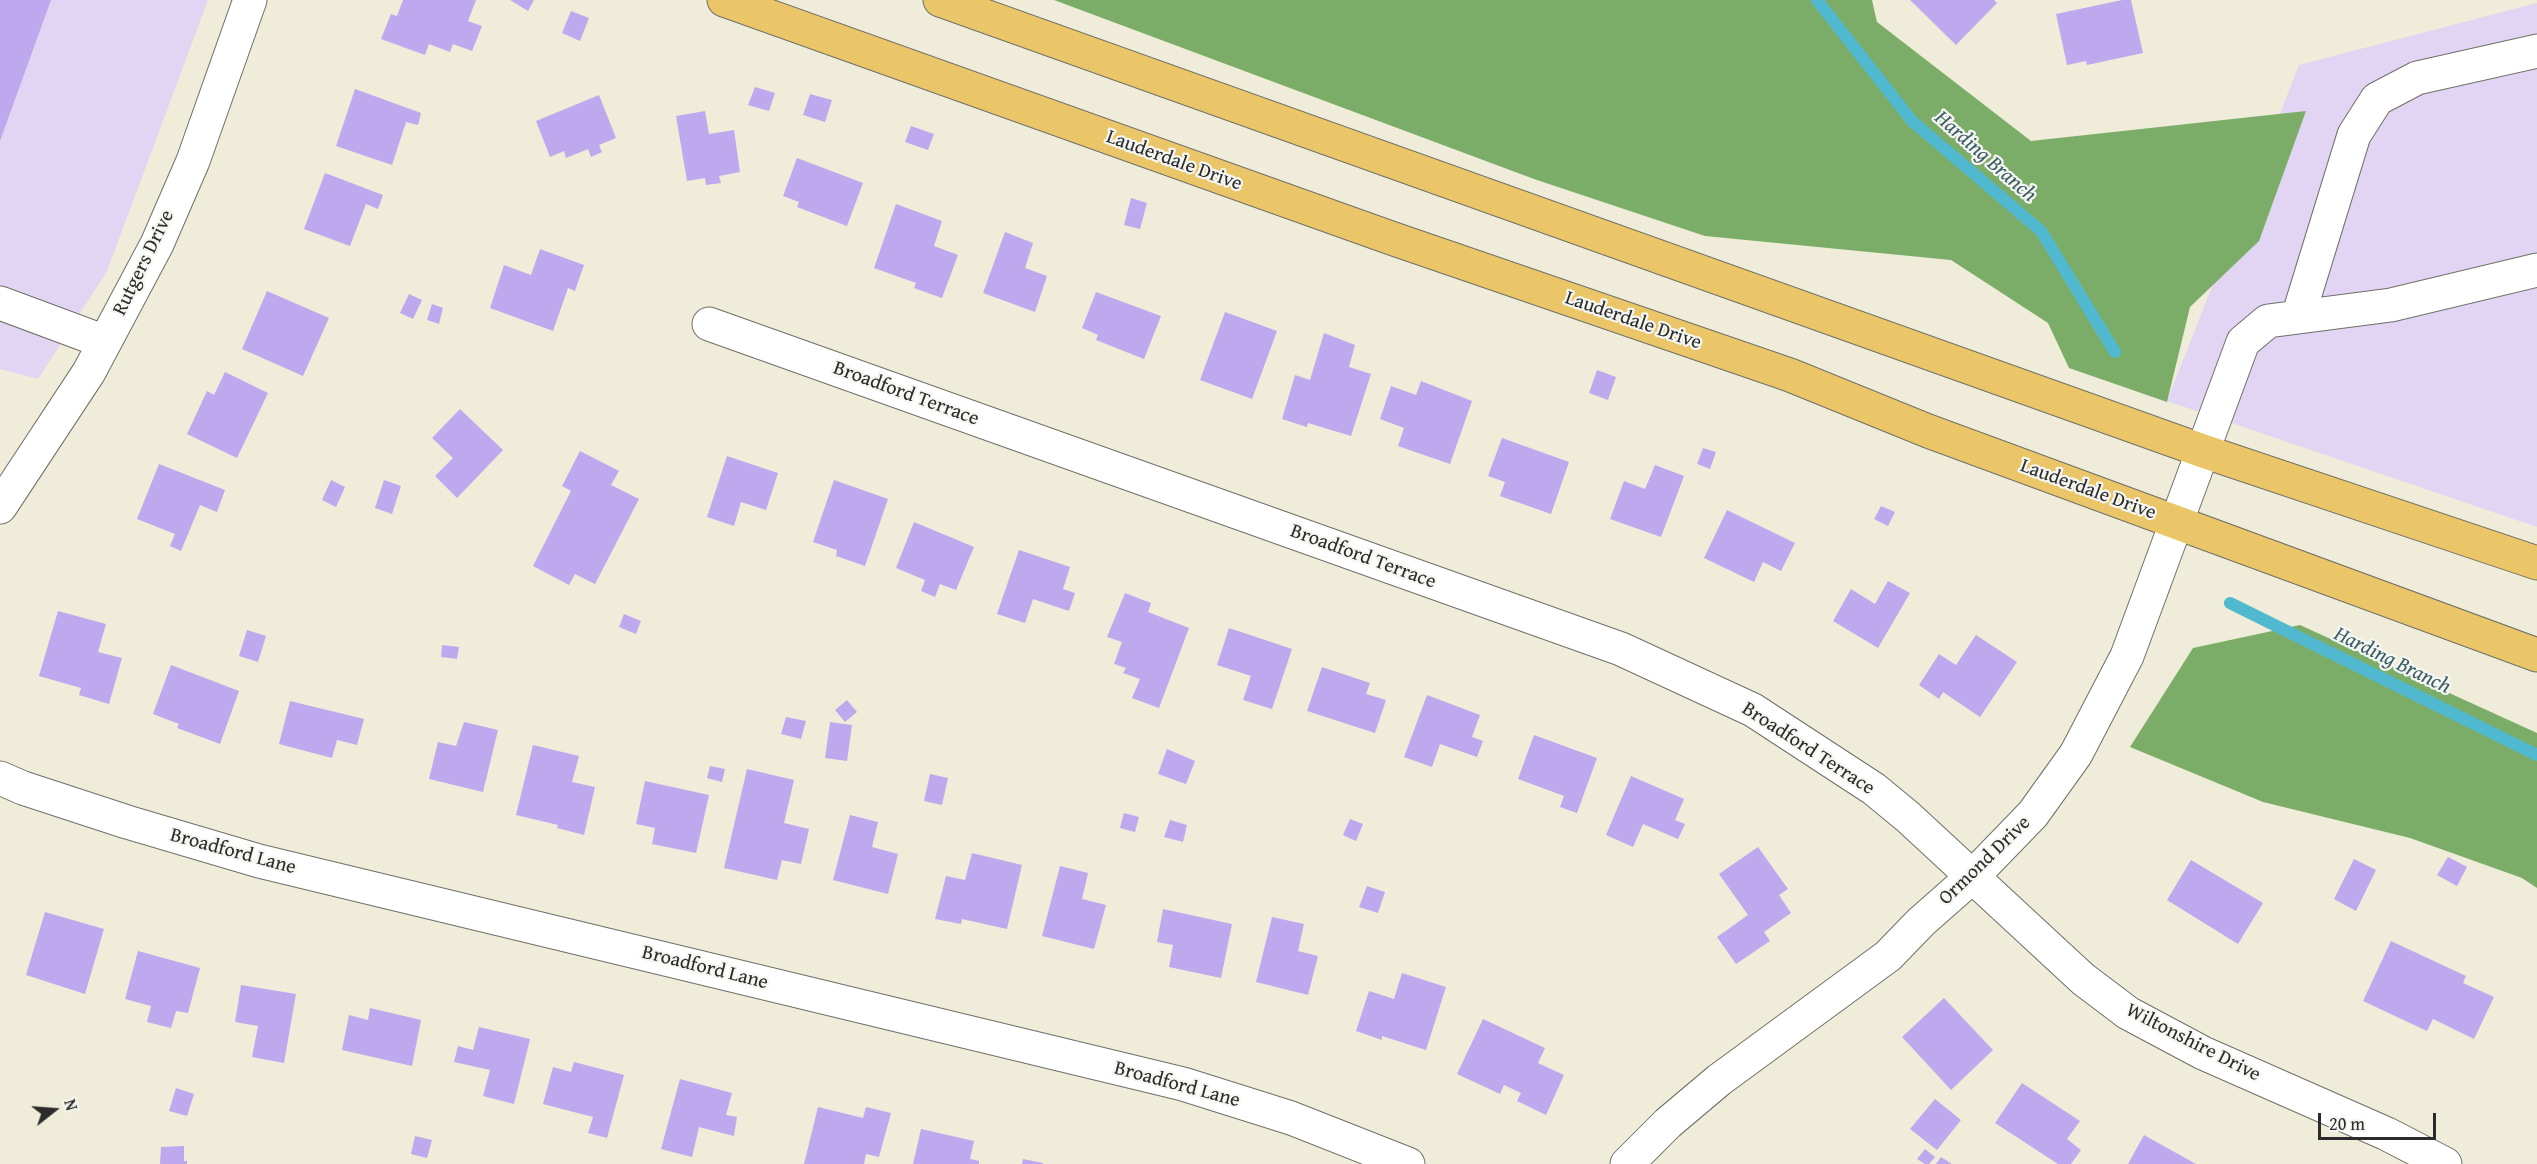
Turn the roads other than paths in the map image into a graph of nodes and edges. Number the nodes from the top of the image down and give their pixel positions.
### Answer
1 (250, 0) edge
2 (724, 0) edge
3 (940, 0) edge
4 (2537, 51) edge
5 (2537, 270) edge
6 (0, 303) edge
7 (2298, 317) junction
8 (709, 324) dead end
9 (105, 342) junction
10 (2203, 451) junction
11 (0, 507) edge
12 (2176, 523) junction
13 (2537, 563) edge
14 (2537, 655) edge
15 (0, 778) edge
16 (1972, 877) junction
17 (1408, 1164) edge
18 (1627, 1164) edge
19 (2445, 1164) edge

1 - 9 street, Rutgers Drive
2 - 12 main road, Lauderdale Drive
3 - 10 main road
4 - 7 street
5 - 7 street, Ormond Drive
6 - 9 street
7 - 10 street, Ormond Drive
8 - 16 street, Broadford Terrace
9 - 11 street, Rutgers Drive
10 - 12 street, Ormond Drive
10 - 13 main road
12 - 14 main road, Lauderdale Drive
12 - 16 street, Ormond Drive
15 - 17 street, Broadford Lane
16 - 18 street, Ormond Drive
16 - 19 street, Wiltonshire Drive

